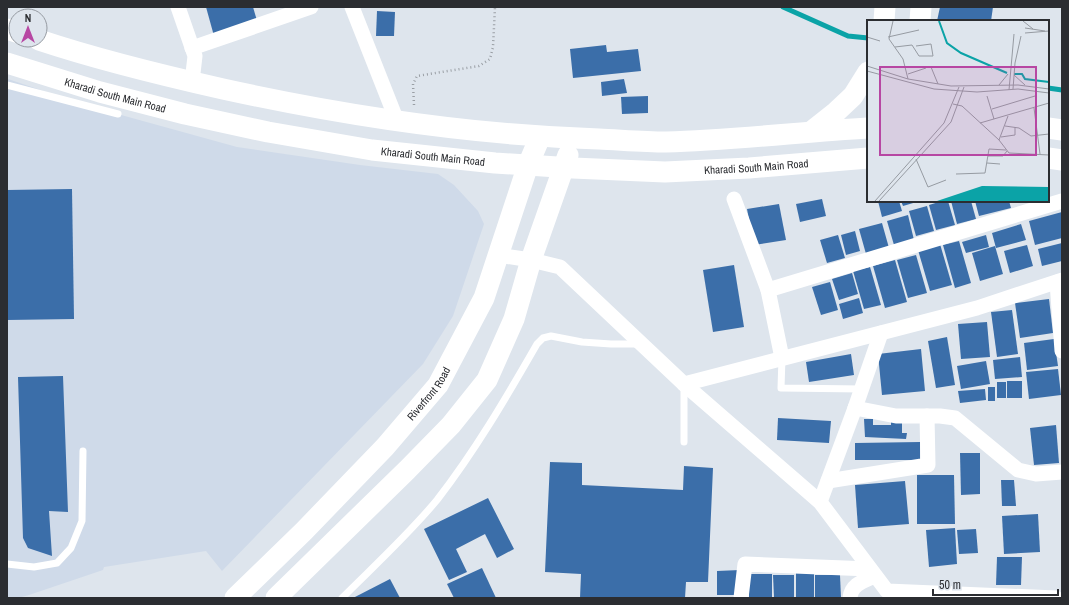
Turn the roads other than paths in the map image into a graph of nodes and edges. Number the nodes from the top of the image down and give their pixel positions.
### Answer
1 (178, 7) edge
2 (311, 7) edge
3 (352, 7) edge
4 (885, 7) edge
5 (921, 7) edge
6 (884, 20) edge
7 (920, 20) edge
8 (48, 43) edge
9 (192, 48) junction
10 (7, 63) edge
11 (867, 74) edge
12 (192, 82) junction
13 (7, 85) edge
14 (118, 114) dead end
15 (406, 122) junction
16 (867, 128) edge
17 (1049, 128) edge
18 (1062, 130) edge
19 (812, 131) junction
20 (540, 137) junction
21 (574, 138) junction
22 (867, 158) edge
23 (1049, 158) edge
24 (1062, 160) edge
25 (528, 165) junction
26 (563, 168) junction
27 (734, 199) dead end
28 (1062, 201) edge
29 (498, 255) junction
30 (531, 260) junction
31 (1059, 281) edge
32 (768, 290) junction
33 (881, 333) junction
34 (640, 344) junction
35 (1062, 352) edge
36 (782, 358) junction
37 (684, 384) junction
38 (862, 389) junction
39 (855, 408) junction
40 (927, 416) junction
41 (684, 442) dead end
42 (83, 451) dead end
43 (1062, 472) edge
44 (828, 481) junction
45 (820, 502) junction
46 (7, 564) edge
47 (873, 572) junction
48 (235, 598) edge
49 (276, 598) edge
50 (342, 598) edge
51 (741, 598) edge
52 (850, 598) edge
53 (1049, 598) edge
54 (1056, 598) edge

1 - 9 street
2 - 9 street
3 - 15 street
4 - 6 main road
5 - 7 main road
8 - 12 main road
9 - 12 street
10 - 25 main road, Kharadi South Main Road
11 - 19 main road
12 - 15 main road
13 - 14 lane
15 - 20 main road
16 - 19 main road
17 - 18 main road
19 - 21 main road
20 - 21 main road
20 - 25 main road, Riverfront Road
21 - 26 main road
22 - 26 main road, Kharadi South Main Road
23 - 24 main road
25 - 26 main road, Kharadi South Main Road
25 - 29 main road, Riverfront Road
26 - 30 main road
27 - 32 street
28 - 32 street
29 - 30 street
29 - 48 main road, Riverfront Road
30 - 34 street
30 - 49 main road
31 - 33 street
31 - 35 street
32 - 36 street
33 - 36 street
33 - 38 street
34 - 37 street
34 - 50 lane
36 - 37 street
36 - 38 lane
37 - 41 lane
37 - 45 street
38 - 39 street
39 - 40 street
39 - 44 street
40 - 43 street
40 - 44 street
42 - 46 lane
44 - 45 street
45 - 47 street
47 - 51 street
47 - 52 street
47 - 53 street
53 - 54 street

